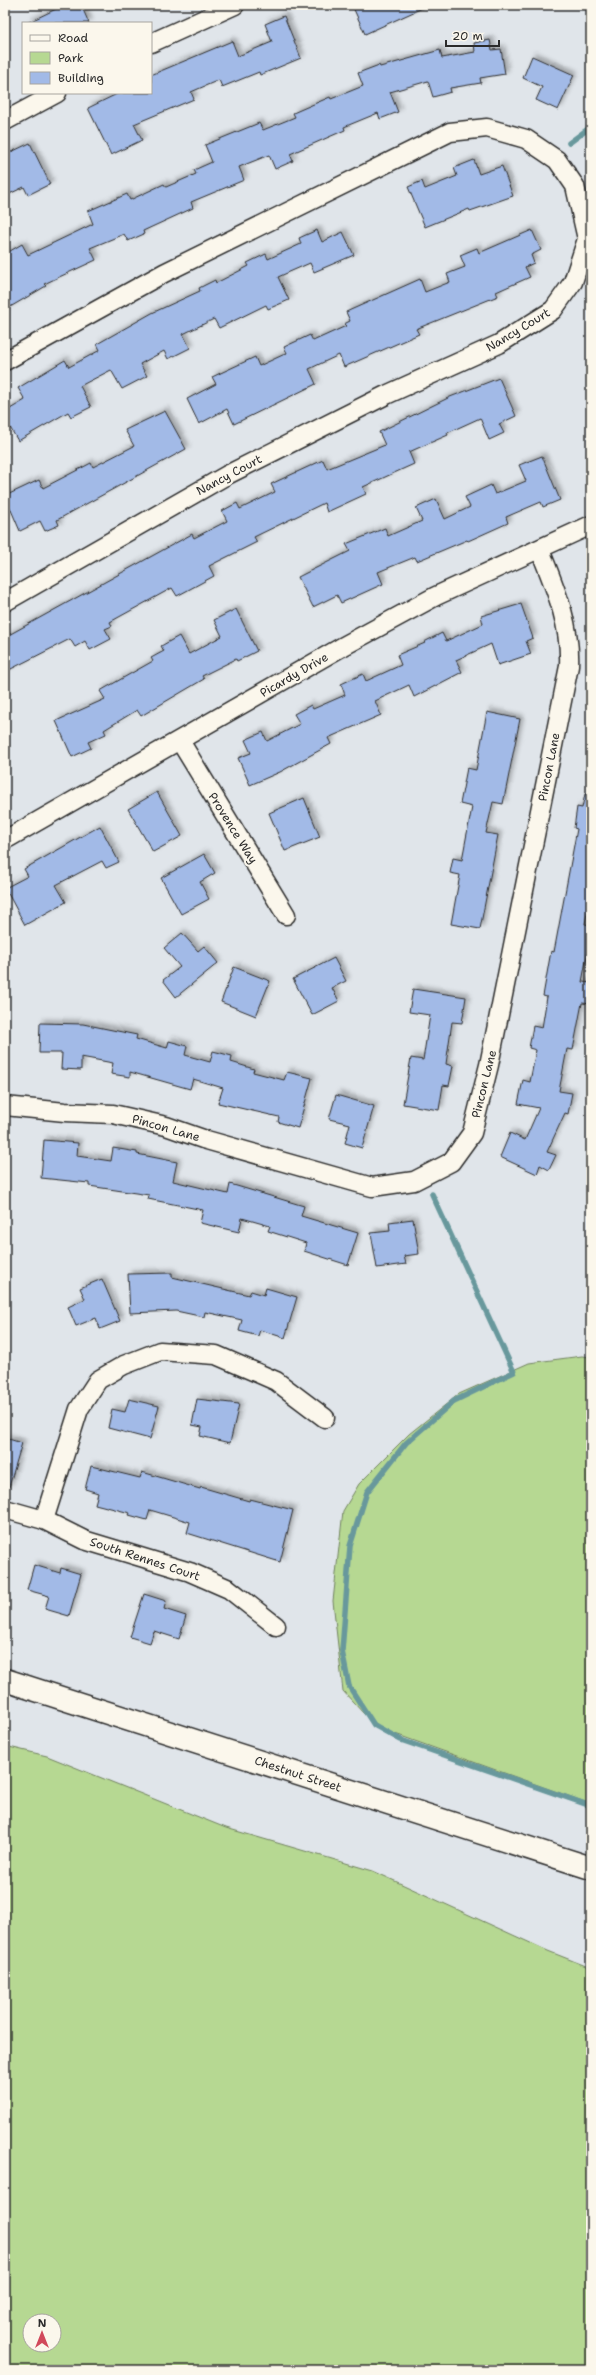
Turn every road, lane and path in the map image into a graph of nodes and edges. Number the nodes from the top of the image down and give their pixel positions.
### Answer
1 (235, 5) edge
2 (152, 43) edge
3 (55, 94) edge
4 (5, 121) edge
5 (5, 361) edge
6 (591, 525) edge
7 (540, 550) junction
8 (5, 602) edge
9 (180, 741) junction
10 (5, 840) edge
11 (286, 915) dead end
12 (5, 1106) edge
13 (325, 1418) dead end
14 (5, 1509) edge
15 (44, 1520) junction
16 (276, 1626) dead end
17 (5, 1680) edge
18 (591, 1868) edge

1 - 2 street
3 - 4 street
5 - 8 street, Nancy Court
6 - 7 street, Picardy Drive
7 - 9 street, Picardy Drive
7 - 12 street, Pincon Lane
9 - 10 street, Picardy Drive
9 - 11 street, Provence Way
13 - 15 street
14 - 15 street, South Rennes Court
15 - 16 street, South Rennes Court
17 - 18 main road, Chestnut Street

